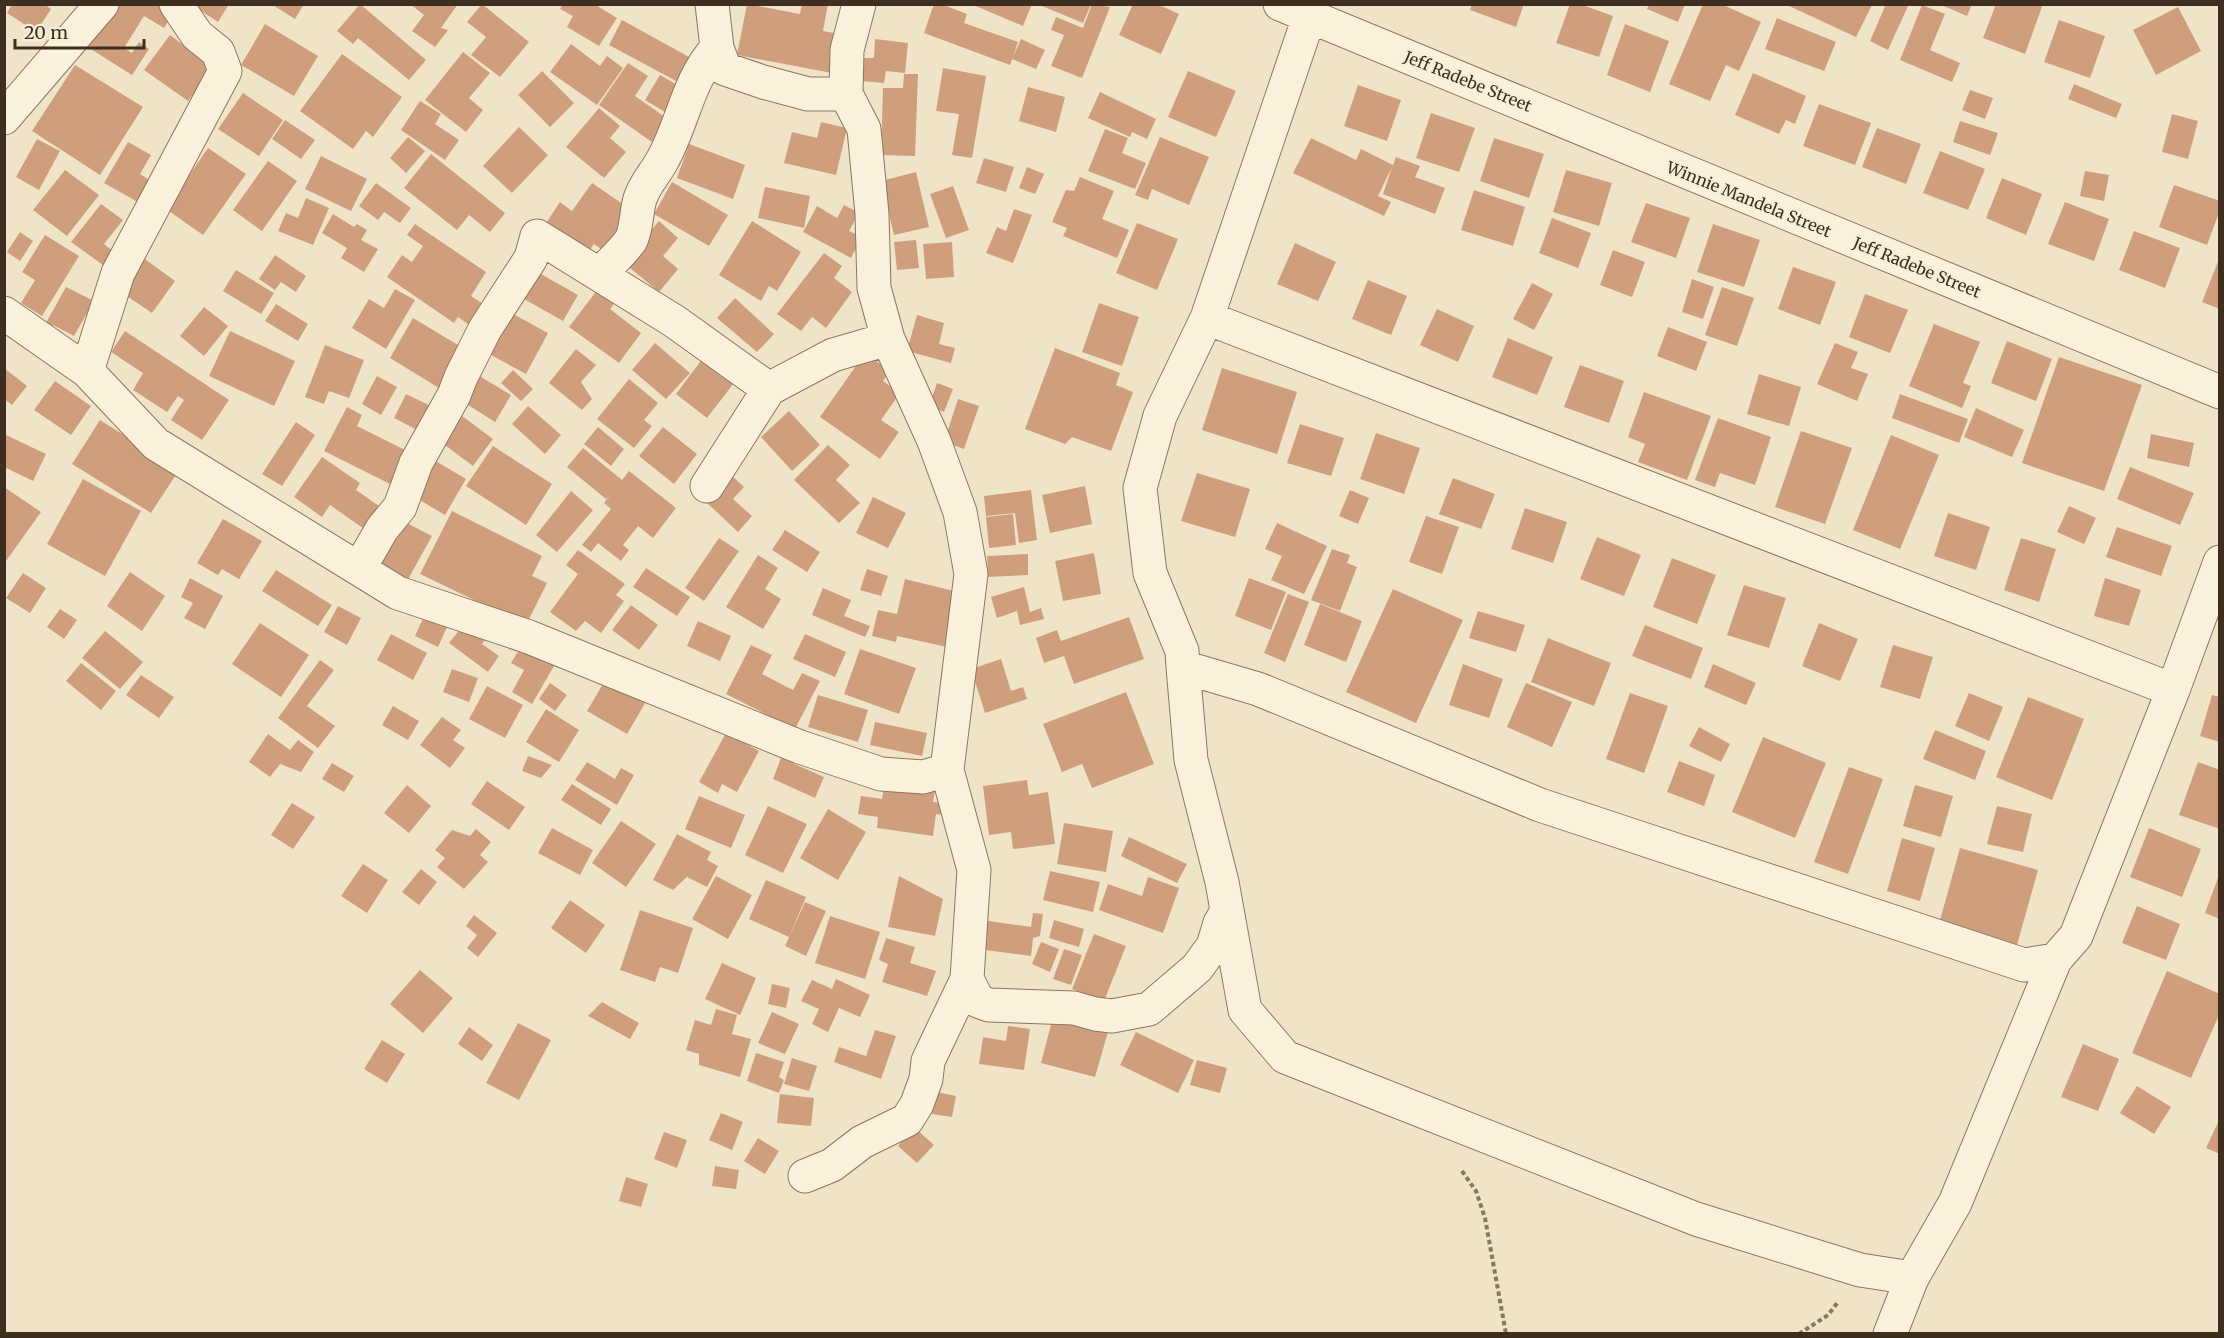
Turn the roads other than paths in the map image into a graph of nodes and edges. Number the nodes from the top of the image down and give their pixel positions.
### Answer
1 (102, 4) edge
2 (177, 4) edge
3 (712, 4) edge
4 (859, 4) edge
5 (1290, 9) edge
6 (717, 48) junction
7 (846, 94) junction
8 (4, 118) edge
9 (600, 274) junction
10 (4, 313) edge
11 (1207, 318) junction
12 (888, 339) junction
13 (87, 371) junction
14 (769, 389) junction
15 (2220, 392) edge
16 (707, 486) dead end
17 (2220, 562) edge
18 (359, 569) junction
19 (1183, 667) junction
20 (2173, 690) junction
21 (947, 770) junction
22 (1227, 911) junction
23 (2055, 960) junction
24 (967, 979) junction
25 (805, 1176) dead end
26 (1912, 1278) junction
27 (1890, 1334) edge

1 - 8 street
2 - 13 street
3 - 6 street
4 - 7 street
5 - 11 street
5 - 15 street, Jeff Radebe Street
6 - 7 street
6 - 9 street
7 - 12 street
9 - 14 street
9 - 18 street
10 - 13 street
11 - 19 street
11 - 20 street
12 - 14 street
12 - 21 street
13 - 18 street
14 - 16 street
17 - 20 street
18 - 21 street
19 - 22 street
19 - 23 street
20 - 23 street
21 - 24 street
22 - 24 street
22 - 26 street
23 - 26 street
24 - 25 street
26 - 27 street

